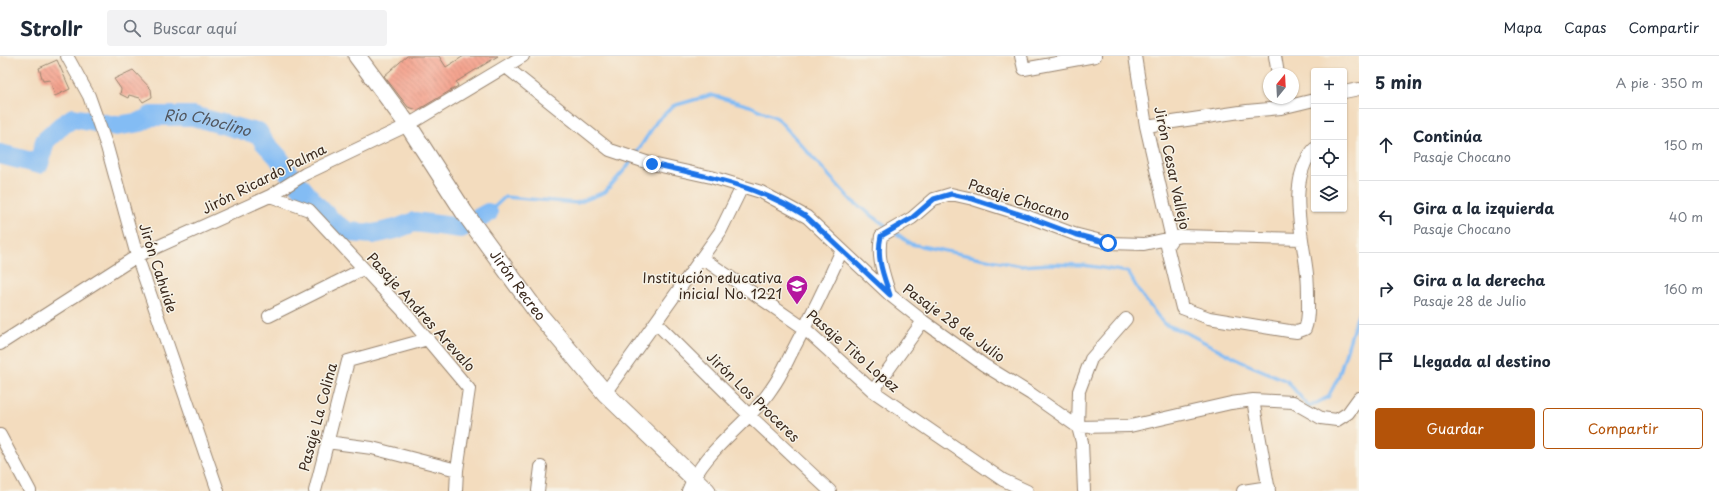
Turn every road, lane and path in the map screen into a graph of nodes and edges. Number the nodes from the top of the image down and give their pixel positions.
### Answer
1 (67, 56) edge
2 (357, 56) edge
3 (523, 56) edge
4 (1021, 56) edge
5 (1095, 56) edge
6 (1135, 56) edge
7 (1275, 56) edge
8 (506, 67) junction
9 (1277, 68) edge
10 (1359, 89) edge
11 (1347, 91) edge
12 (1311, 100) edge
13 (1299, 101) edge
14 (1277, 104) edge
15 (408, 125) junction
16 (1146, 126) junction
17 (1311, 154) edge
18 (742, 187) junction
19 (270, 196) junction
20 (1172, 239) junction
21 (1302, 239) junction
22 (842, 250) junction
23 (137, 256) junction
24 (702, 258) junction
25 (363, 269) junction
26 (890, 295) junction
27 (269, 316) dead end
28 (1126, 319) dead end
29 (923, 321) junction
30 (656, 323) junction
31 (804, 328) junction
32 (428, 339) junction
33 (0, 344) edge
34 (873, 391) junction
35 (605, 393) junction
36 (1359, 398) edge
37 (1253, 400) junction
38 (750, 416) junction
39 (1078, 427) junction
40 (0, 435) edge
41 (327, 442) junction
42 (541, 467) dead end
43 (457, 470) junction
44 (690, 485) edge
45 (1269, 489) edge
46 (30, 491) edge
47 (218, 491) edge
48 (315, 491) edge
49 (456, 491) edge
50 (538, 491) edge
51 (707, 491) edge
52 (830, 491) edge
53 (1027, 491) edge
54 (1084, 491) edge
55 (1243, 491) edge

1 - 23 street, Jirón Cahuide
2 - 15 main road, Jirón Recreo
3 - 8 street, Jirón Ricardo Palma
4 - 5 street
6 - 16 street, Jirón Cesar Vallejo
7 - 9 street
8 - 15 street, Jirón Ricardo Palma
8 - 18 street, Pasaje 28 de Julio
10 - 11 street
12 - 13 street
14 - 16 street
15 - 19 street, Jirón Ricardo Palma
15 - 35 main road, Jirón Recreo
16 - 20 street, Jirón Cesar Vallejo
17 - 21 street
18 - 22 street, Pasaje 28 de Julio
18 - 24 street
19 - 23 street, Jirón Ricardo Palma
19 - 25 street, Pasaje Andres Arevalo
20 - 21 street, Pasaje Chocano
20 - 21 street, Jirón Cesar Vallejo
20 - 26 street, Pasaje Chocano
22 - 26 street, Pasaje 28 de Julio
22 - 31 street
23 - 33 street, Jirón Ricardo Palma
23 - 47 street, Jirón Cahuide
24 - 30 street
24 - 31 street, Pasaje Tito Lopez
25 - 27 street
25 - 32 street, Pasaje Andres Arevalo
26 - 29 street, Pasaje 28 de Julio
28 - 39 street
29 - 34 street
29 - 39 street, Pasaje 28 de Julio
30 - 35 street
30 - 38 street, Jirón Los Proceres
31 - 34 street, Pasaje Tito Lopez
31 - 38 street
32 - 41 street, Pasaje La Colina
32 - 43 street, Pasaje Andres Arevalo
34 - 53 street, Pasaje Tito Lopez
35 - 44 main road, Jirón Recreo
36 - 37 street
37 - 39 street
37 - 45 street
38 - 44 street
38 - 52 street, Jirón Los Proceres
39 - 54 street
40 - 46 street
41 - 43 street
41 - 48 street, Pasaje La Colina
42 - 50 street
43 - 49 street, Pasaje Andres Arevalo
44 - 51 main road, Jirón Recreo
45 - 55 street

